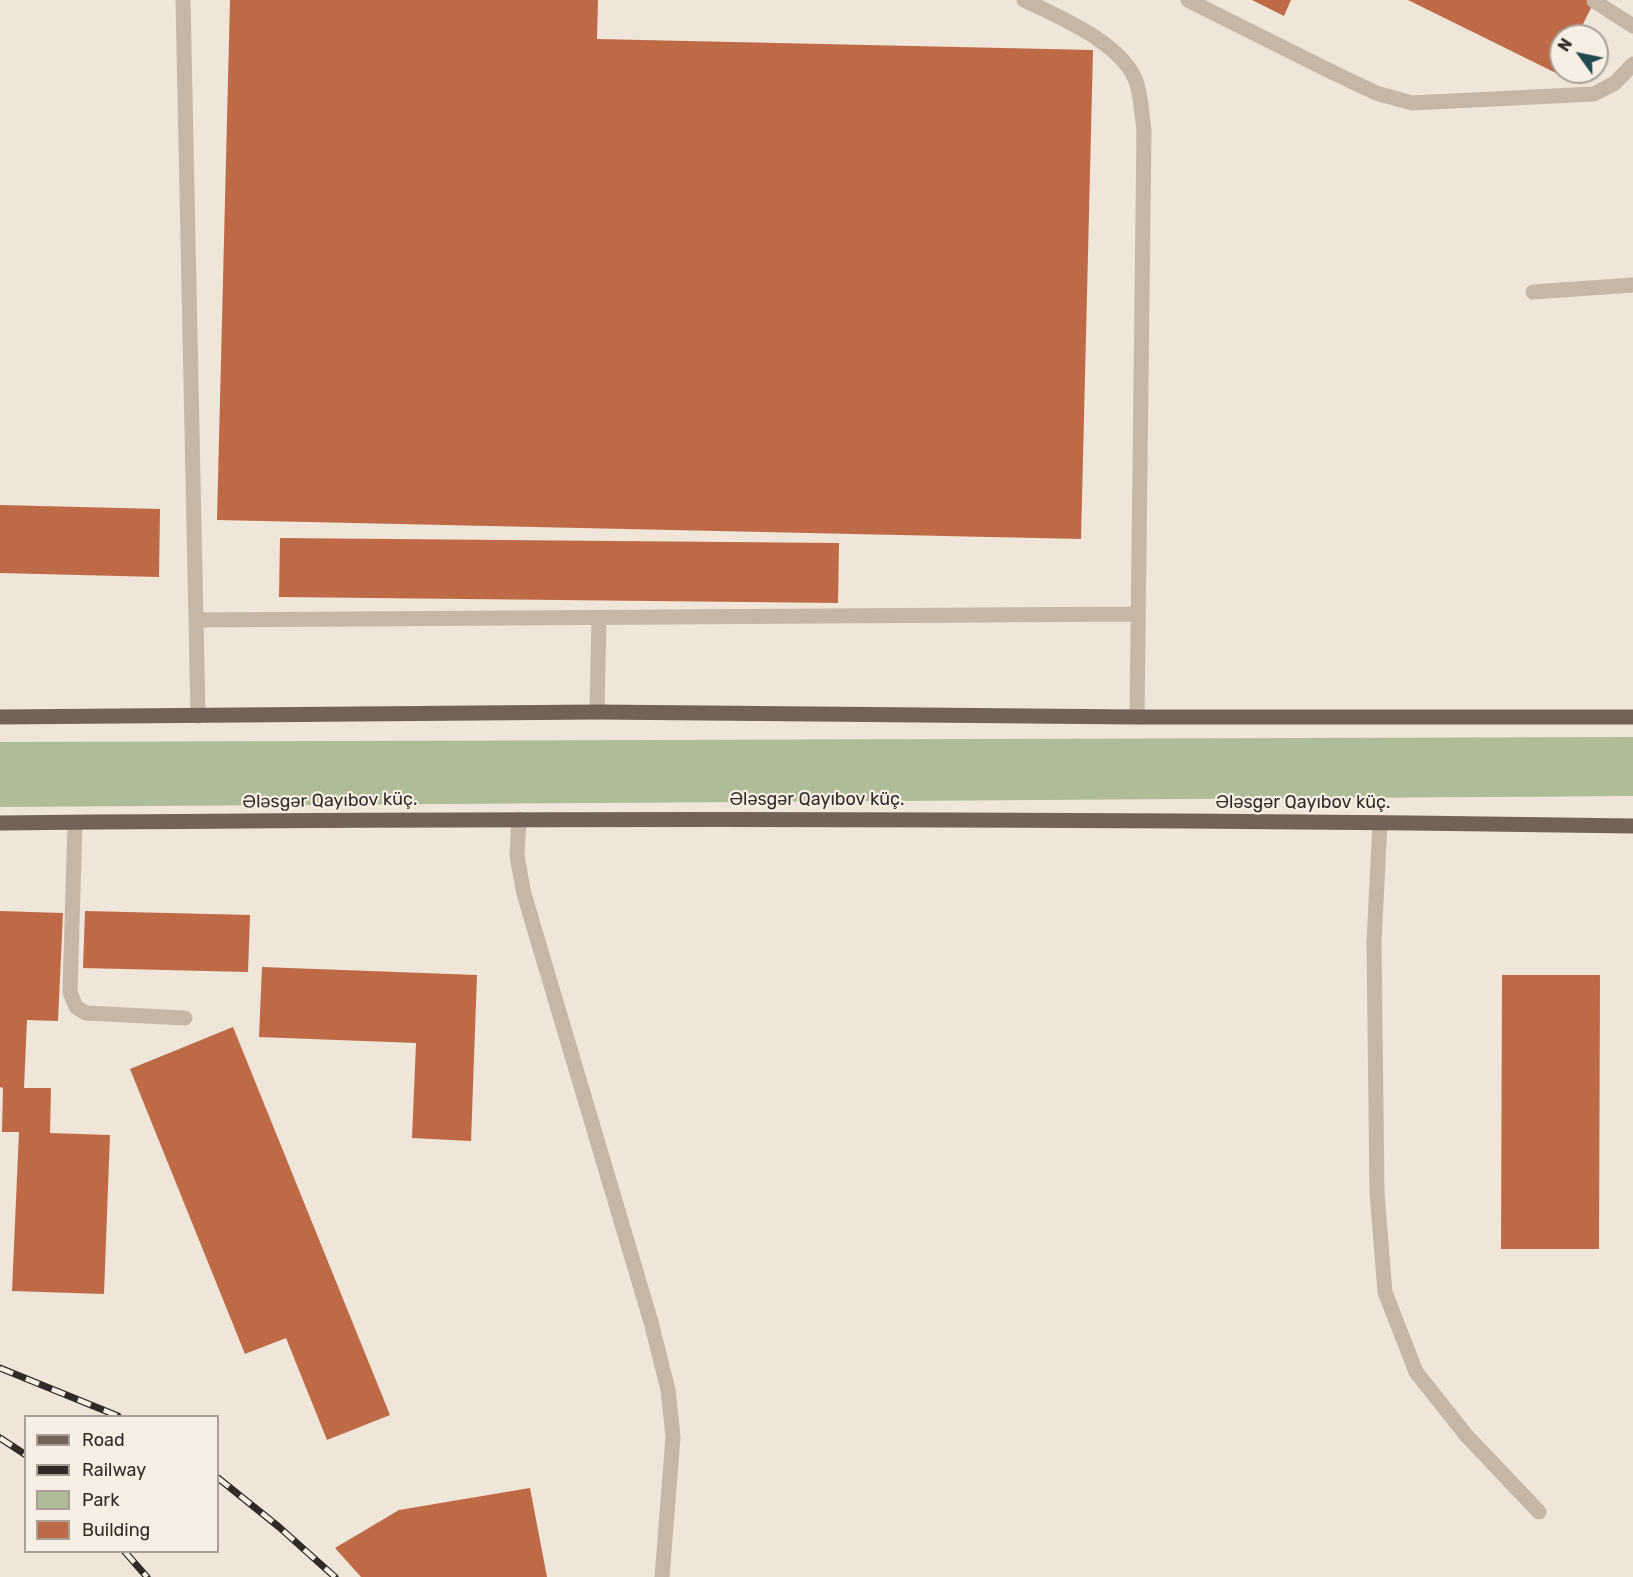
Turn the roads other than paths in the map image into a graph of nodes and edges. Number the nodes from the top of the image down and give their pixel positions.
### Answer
1 (183, 0) edge
2 (1024, 0) edge
3 (1188, 0) edge
4 (1594, 1) edge
5 (1633, 26) edge
6 (1633, 64) edge
7 (1633, 285) edge
8 (1533, 292) dead end
9 (1137, 614) junction
10 (599, 618) junction
11 (197, 620) junction
12 (597, 712) junction
13 (198, 716) junction
14 (0, 717) edge
15 (1137, 717) junction
16 (1633, 717) edge
17 (519, 819) junction
18 (1380, 822) junction
19 (75, 823) junction
20 (0, 824) edge
21 (1633, 826) edge
22 (185, 1018) dead end
23 (1539, 1512) dead end
24 (662, 1577) edge

1 - 11 street
2 - 9 street
3 - 6 street
4 - 5 street
7 - 8 street
9 - 10 street
9 - 15 street
10 - 11 street
10 - 12 street
11 - 13 street
12 - 13 main road
12 - 15 main road
13 - 14 main road
15 - 16 main road
17 - 18 main road, Ələsgər Qayıbov küç.
17 - 19 main road, Ələsgər Qayıbov küç.
17 - 24 street
18 - 21 main road, Ələsgər Qayıbov küç.
18 - 23 street
19 - 20 main road, Ələsgər Qayıbov küç.
19 - 22 street

